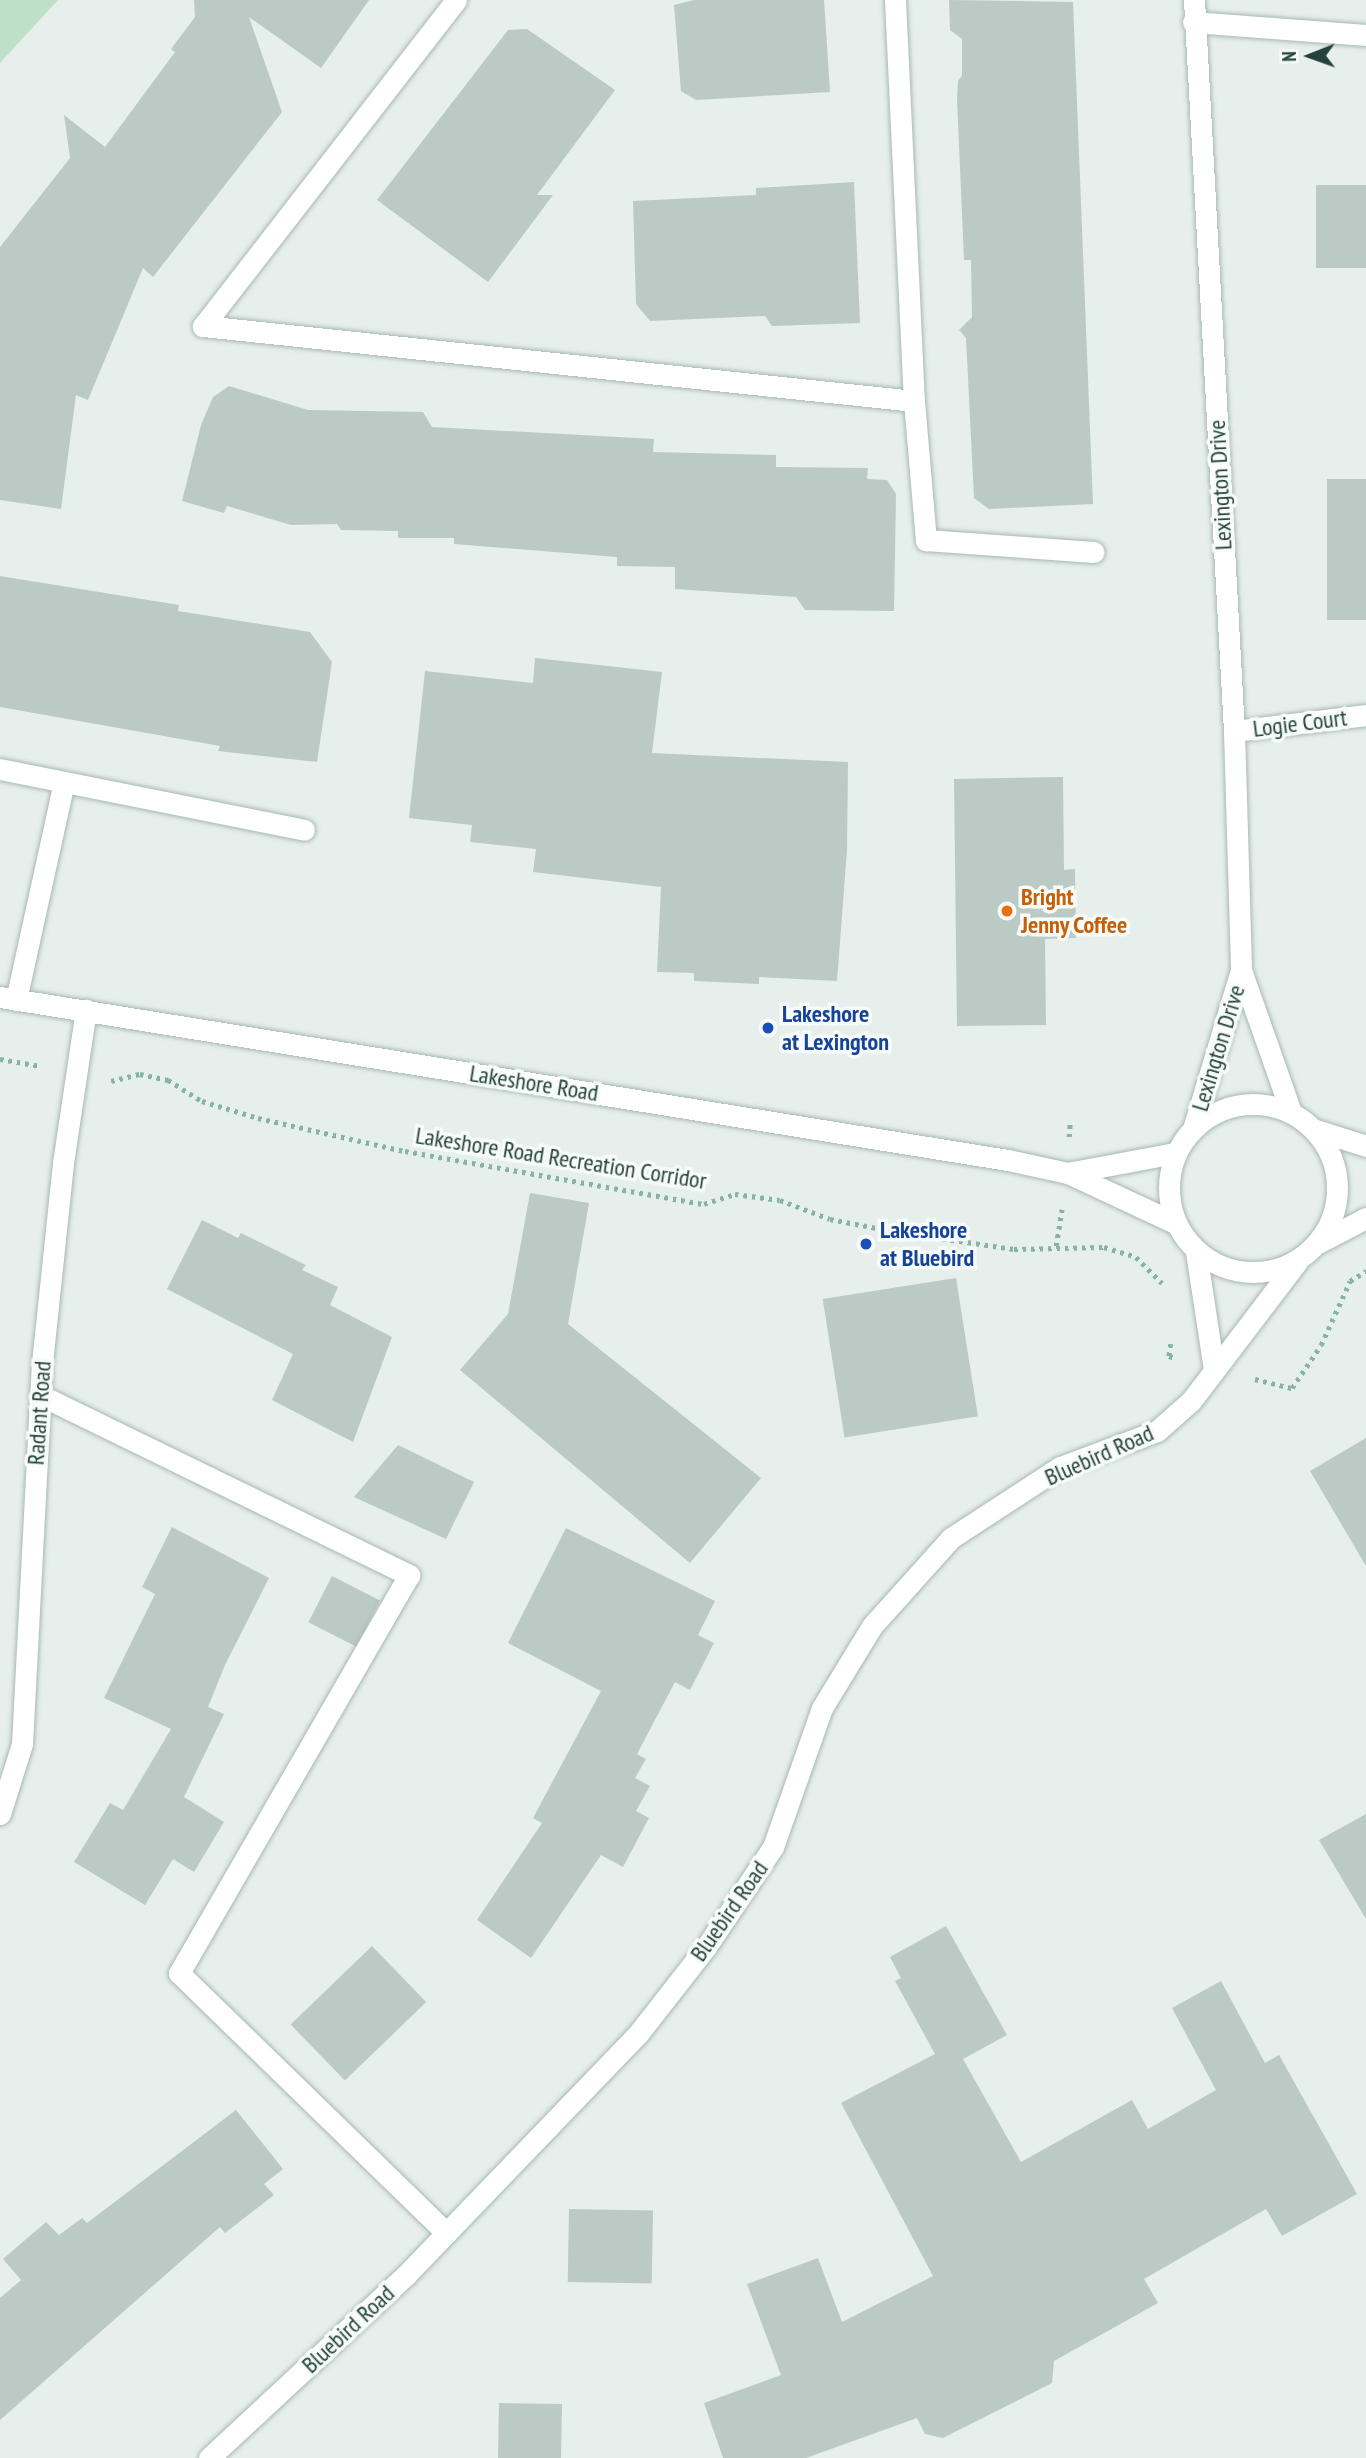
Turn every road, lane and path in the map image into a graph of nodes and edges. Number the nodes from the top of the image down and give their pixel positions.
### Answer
1 (456, 0) edge
2 (895, 0) edge
3 (1194, 0) edge
4 (1193, 22) junction
5 (1366, 35) edge
6 (914, 401) junction
7 (1094, 552) dead end
8 (1366, 715) edge
9 (1234, 731) junction
10 (0, 769) edge
11 (64, 782) junction
12 (304, 830) dead end
13 (1241, 970) junction
14 (8, 998) edge
15 (86, 1010) junction
16 (0, 1059) edge
17 (76, 1074) junction
18 (1292, 1112) junction
19 (1194, 1126) junction
20 (1316, 1130) junction
21 (1366, 1146) edge
22 (1175, 1153) junction
23 (1068, 1173) junction
24 (1366, 1218) edge
25 (1175, 1223) junction
26 (1320, 1242) junction
27 (1196, 1252) junction
28 (1297, 1262) junction
29 (1366, 1271) edge
30 (1165, 1289) dead end
31 (1174, 1331) dead end
32 (1168, 1356) dead end
33 (1214, 1369) junction
34 (40, 1395) junction
35 (0, 1814) edge
36 (446, 2233) junction
37 (209, 2458) edge

1 - 6 street
2 - 6 street
3 - 4 street, Lexington Drive
4 - 5 street
4 - 9 street, Lexington Drive
6 - 7 street
8 - 9 street, Logie Court
9 - 13 street, Lexington Drive
10 - 11 street
11 - 12 street
11 - 14 street
13 - 18 street, Lexington Drive
13 - 19 street, Lexington Drive
14 - 15 street, Lakeshore Road
15 - 17 street, Radant Road
15 - 23 street, Lakeshore Road
16 - 17 path, Lakeshore Road Recreation Corridor
17 - 30 path, Lakeshore Road Recreation Corridor
17 - 34 street, Radant Road
18 - 19 street
18 - 20 street
19 - 22 street
20 - 21 street
20 - 26 street
22 - 23 street, Lakeshore Road
22 - 25 street
23 - 25 street, Lakeshore Road
24 - 26 street
25 - 27 street
26 - 28 street
27 - 28 street
27 - 33 street
28 - 33 street, Bluebird Road
29 - 33 path
31 - 32 path
33 - 36 street, Bluebird Road
34 - 35 street, Radant Road
34 - 36 street
36 - 37 street, Bluebird Road

